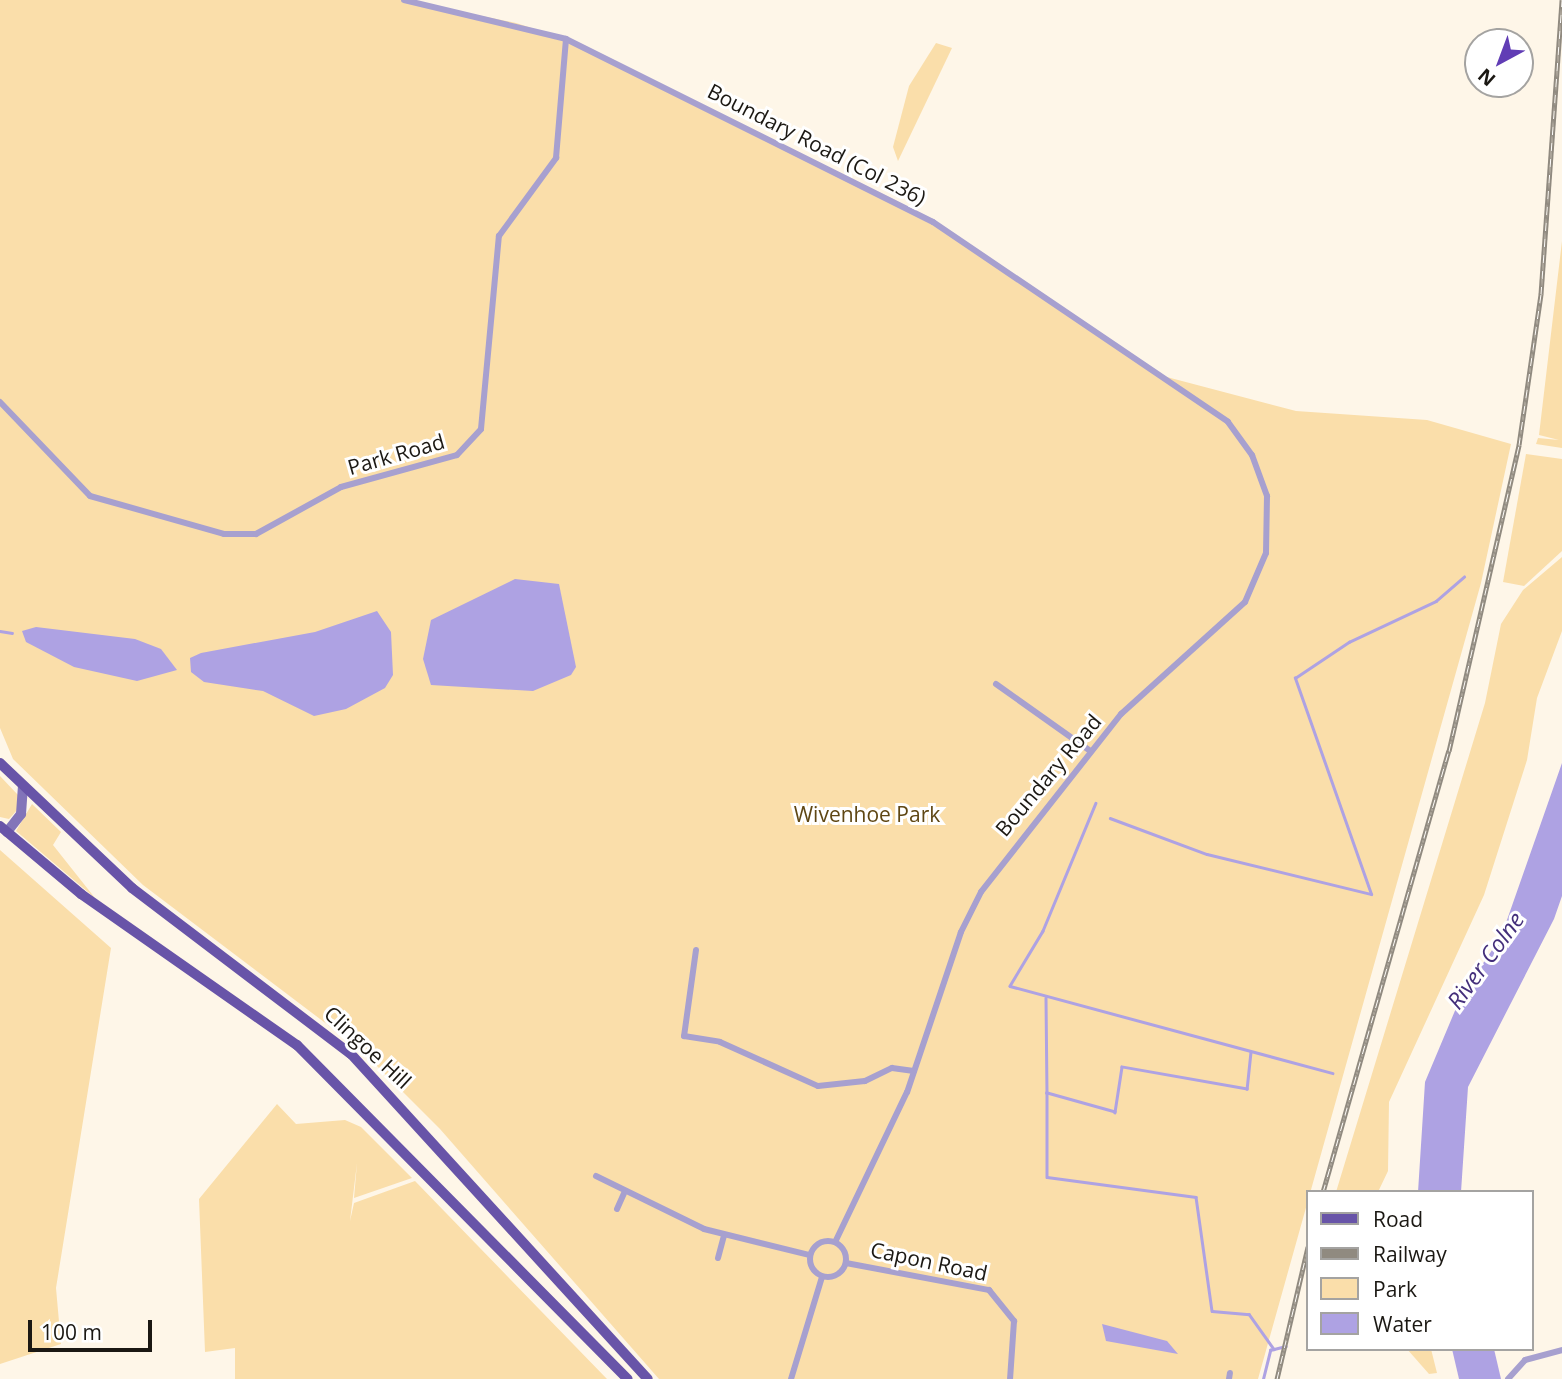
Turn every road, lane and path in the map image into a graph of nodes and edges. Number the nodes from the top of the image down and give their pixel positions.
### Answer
1 (404, 0) edge
2 (566, 39) junction
3 (1183, 389) joint
4 (0, 402) edge
5 (996, 684) dead end
6 (1089, 750) junction
7 (0, 762) edge
8 (23, 786) junction
9 (4, 829) edge
10 (696, 950) dead end
11 (914, 1071) junction
12 (596, 1175) dead end
13 (624, 1193) junction
14 (617, 1209) dead end
15 (724, 1235) junction
16 (835, 1241) junction
17 (809, 1255) junction
18 (718, 1258) dead end
19 (846, 1263) junction
20 (935, 1269) dead end
21 (822, 1277) junction
22 (933, 1278) junction
23 (1562, 1350) edge
24 (627, 1379) edge
25 (651, 1379) edge
26 (791, 1379) edge
27 (1010, 1379) edge
28 (1508, 1379) edge

1 - 2 street, Boundary Road (Col 236)
2 - 3 street, Boundary Road (Col 236)
2 - 4 street, Park Road
3 - 6 street, Boundary Road
5 - 6 street
6 - 11 street, Boundary Road
7 - 8 main road, Clingoe Hill
8 - 9 main road
8 - 25 main road, Clingoe Hill
9 - 24 main road
10 - 11 street
11 - 16 street, Boundary Road
12 - 13 street
13 - 14 street
13 - 15 street
15 - 17 street
15 - 18 street
16 - 17 street
16 - 19 street
17 - 21 street
19 - 21 street
19 - 22 street, Capon Road
20 - 22 street
21 - 26 street
22 - 27 street, Capon Road
23 - 28 street

